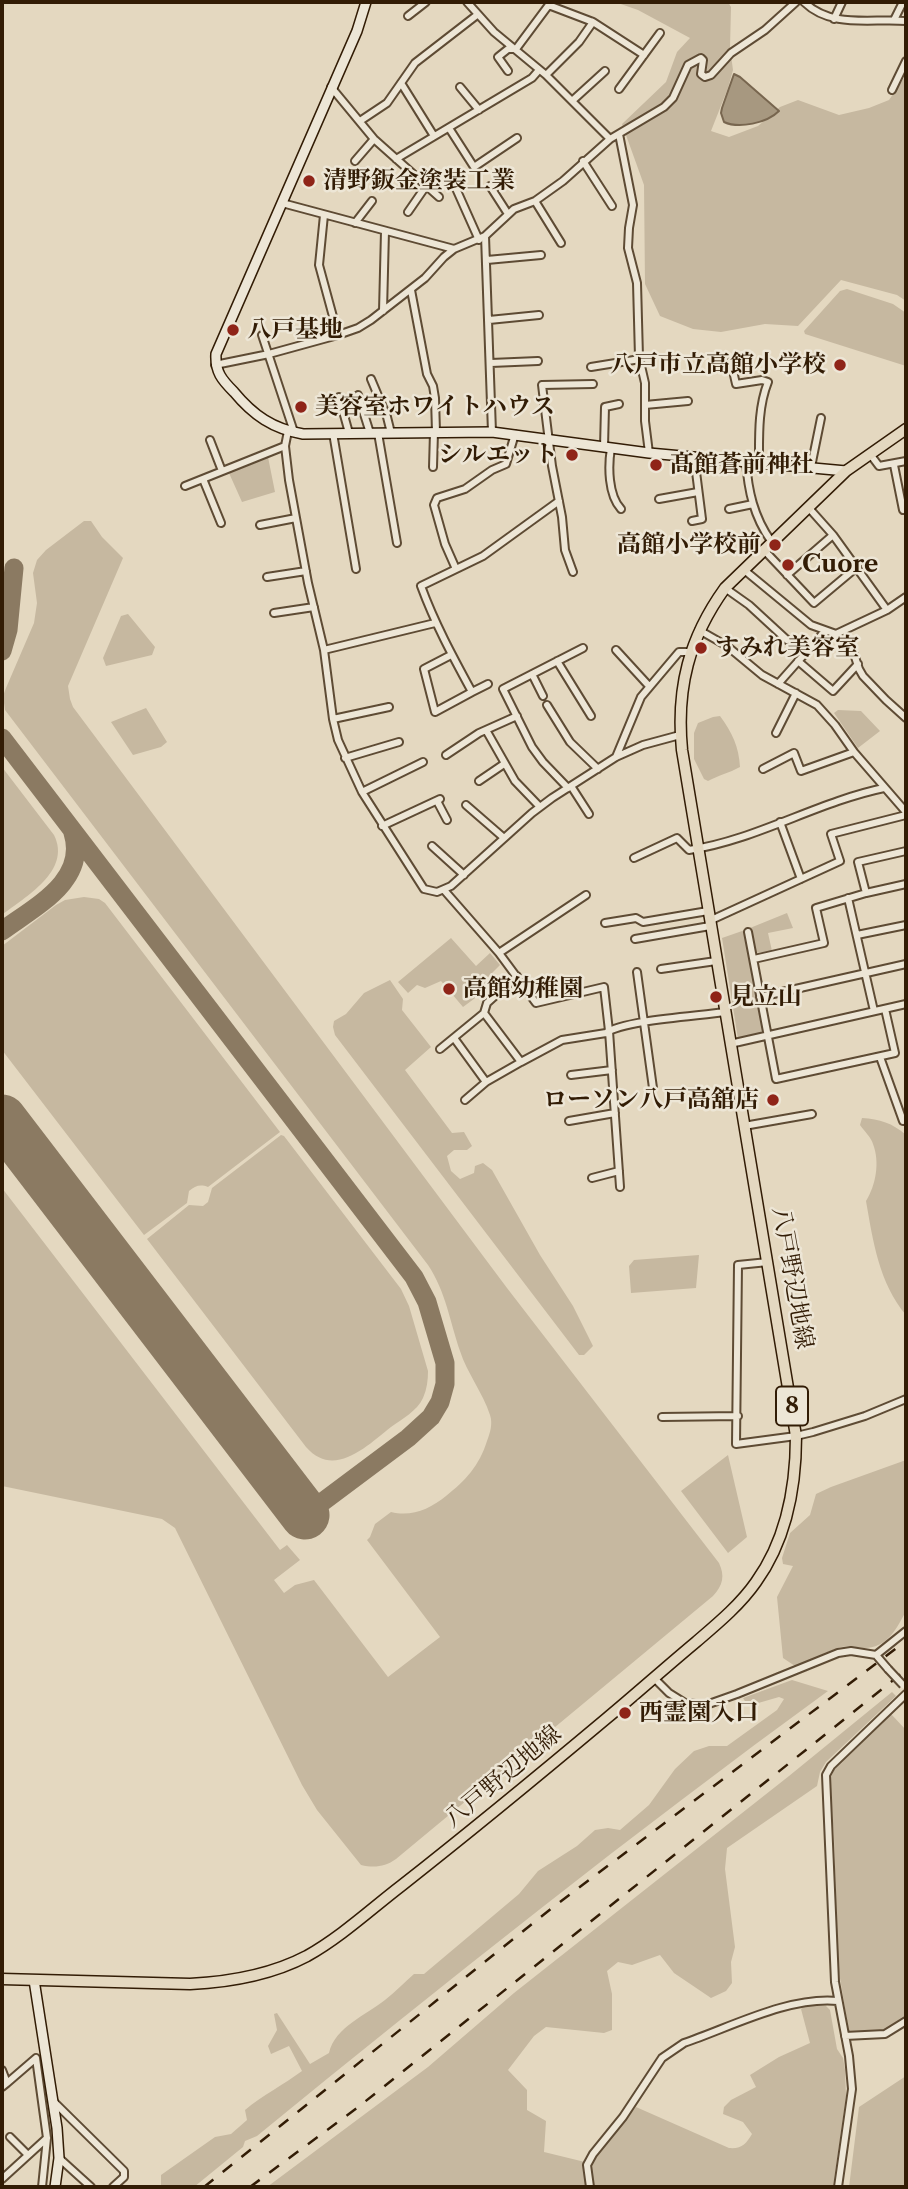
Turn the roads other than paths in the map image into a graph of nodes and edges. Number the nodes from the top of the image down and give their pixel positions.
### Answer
1 (366, 2) edge
2 (426, 2) edge
3 (796, 2) edge
4 (804, 2) edge
5 (842, 2) edge
6 (903, 2) edge
7 (469, 3) edge
8 (477, 15) junction
9 (408, 16) dead end
10 (834, 19) junction
11 (894, 20) junction
12 (906, 20) edge
13 (593, 22) junction
14 (660, 33) dead end
15 (516, 49) junction
16 (644, 55) junction
17 (906, 61) edge
18 (539, 70) junction
19 (508, 71) dead end
20 (604, 71) dead end
21 (546, 75) junction
22 (401, 83) junction
23 (331, 87) junction
24 (460, 87) dead end
25 (620, 89) dead end
26 (892, 90) dead end
27 (572, 102) junction
28 (479, 110) junction
29 (360, 121) junction
30 (449, 128) junction
31 (619, 134) junction
32 (434, 136) junction
33 (517, 138) dead end
34 (374, 139) junction
35 (610, 139) junction
36 (396, 159) junction
37 (355, 161) dead end
38 (583, 161) junction
39 (454, 184) dead end
40 (426, 186) junction
41 (490, 186) dead end
42 (439, 197) dead end
43 (372, 201) dead end
44 (535, 201) junction
45 (282, 204) junction
46 (612, 206) dead end
47 (408, 212) dead end
48 (508, 214) junction
49 (324, 215) junction
50 (355, 223) junction
51 (385, 231) junction
52 (482, 238) junction
53 (561, 243) dead end
54 (454, 249) junction
55 (541, 255) dead end
56 (487, 260) junction
57 (411, 290) junction
58 (383, 311) junction
59 (539, 315) dead end
60 (489, 320) junction
61 (262, 335) dead end
62 (338, 335) junction
63 (269, 354) junction
64 (640, 359) junction
65 (538, 361) dead end
66 (731, 362) dead end
67 (491, 363) junction
68 (215, 365) junction
69 (591, 367) dead end
70 (371, 379) dead end
71 (593, 383) dead end
72 (358, 395) dead end
73 (338, 397) dead end
74 (688, 401) dead end
75 (620, 404) dead end
76 (645, 405) junction
77 (821, 418) dead end
78 (906, 429) edge
79 (291, 432) junction
80 (435, 432) junction
81 (492, 432) junction
82 (333, 433) junction
83 (349, 433) junction
84 (374, 433) junction
85 (391, 433) junction
86 (515, 434) junction
87 (547, 439) junction
88 (210, 440) dead end
89 (285, 446) junction
90 (608, 448) junction
91 (649, 453) junction
92 (870, 454) junction
93 (694, 456) junction
94 (746, 461) junction
95 (906, 461) edge
96 (759, 462) junction
97 (894, 464) junction
98 (433, 467) dead end
99 (811, 467) junction
100 (222, 471) junction
101 (846, 471) junction
102 (203, 478) junction
103 (185, 486) dead end
104 (698, 492) junction
105 (659, 499) dead end
106 (559, 501) junction
107 (753, 504) junction
108 (808, 507) junction
109 (621, 509) dead end
110 (729, 509) dead end
111 (903, 510) dead end
112 (296, 518) junction
113 (692, 521) dead end
114 (221, 523) dead end
115 (260, 525) dead end
116 (833, 535) junction
117 (397, 543) dead end
118 (767, 545) junction
119 (857, 566) junction
120 (743, 568) junction
121 (356, 569) dead end
122 (456, 569) junction
123 (306, 571) junction
124 (573, 572) dead end
125 (787, 575) junction
126 (267, 577) dead end
127 (725, 588) junction
128 (906, 597) edge
129 (314, 607) junction
130 (887, 610) junction
131 (274, 613) dead end
132 (435, 623) junction
133 (699, 630) junction
134 (825, 631) junction
135 (836, 634) junction
136 (787, 640) dead end
137 (583, 648) dead end
138 (324, 650) junction
139 (616, 650) dead end
140 (690, 652) junction
141 (451, 655) junction
142 (557, 661) junction
143 (798, 661) junction
144 (858, 664) junction
145 (532, 674) junction
146 (488, 684) dead end
147 (778, 684) junction
148 (649, 687) junction
149 (472, 692) junction
150 (796, 693) junction
151 (543, 696) dead end
152 (547, 705) dead end
153 (389, 707) dead end
154 (517, 716) junction
155 (591, 716) dead end
156 (906, 718) edge
157 (333, 719) junction
158 (486, 730) junction
159 (776, 733) dead end
160 (680, 735) junction
161 (399, 742) dead end
162 (854, 752) junction
163 (446, 755) dead end
164 (616, 757) junction
165 (345, 758) junction
166 (423, 762) dead end
167 (504, 764) junction
168 (598, 769) junction
169 (763, 769) dead end
170 (479, 781) dead end
171 (570, 787) junction
172 (884, 788) junction
173 (362, 792) junction
174 (466, 805) dead end
175 (540, 807) junction
176 (589, 814) dead end
177 (906, 814) edge
178 (447, 820) dead end
179 (780, 822) junction
180 (382, 826) junction
181 (504, 838) junction
182 (432, 846) dead end
183 (697, 849) junction
184 (906, 851) edge
185 (634, 858) dead end
186 (464, 876) junction
187 (802, 879) junction
188 (906, 884) edge
189 (444, 890) junction
190 (866, 893) junction
191 (586, 895) dead end
192 (848, 898) junction
193 (709, 920) junction
194 (605, 923) dead end
195 (906, 925) edge
196 (748, 932) dead end
197 (857, 935) junction
198 (635, 939) dead end
199 (499, 953) junction
200 (754, 958) junction
201 (716, 961) junction
202 (906, 964) edge
203 (662, 969) dead end
204 (638, 972) dead end
205 (865, 973) junction
206 (517, 976) junction
207 (760, 997) junction
208 (906, 1004) edge
209 (886, 1009) junction
210 (874, 1011) junction
211 (725, 1012) junction
212 (484, 1013) junction
213 (643, 1023) junction
214 (609, 1031) junction
215 (767, 1035) junction
216 (454, 1038) junction
217 (730, 1044) junction
218 (440, 1049) dead end
219 (880, 1057) junction
220 (521, 1062) junction
221 (612, 1070) junction
222 (571, 1075) dead end
223 (486, 1082) junction
224 (653, 1088) dead end
225 (465, 1100) dead end
226 (615, 1113) junction
227 (812, 1114) dead end
228 (906, 1119) edge
229 (569, 1121) dead end
230 (744, 1126) junction
231 (619, 1171) junction
232 (592, 1178) dead end
233 (620, 1187) dead end
234 (768, 1262) junction
235 (906, 1399) edge
236 (738, 1416) junction
237 (662, 1417) dead end
238 (796, 1436) junction
239 (906, 1631) edge
240 (876, 1655) junction
241 (654, 1678) junction
242 (905, 1686) edge
243 (906, 1694) edge
244 (2, 1979) edge
245 (34, 1980) junction
246 (838, 2001) junction
247 (906, 2021) edge
248 (845, 2036) junction
249 (2, 2070) edge
250 (4, 2085) edge
251 (53, 2101) junction
252 (10, 2137) dead end
253 (47, 2138) junction
254 (27, 2155) junction
255 (59, 2158) junction
256 (2, 2179) edge
257 (42, 2187) edge
258 (55, 2187) edge
259 (91, 2187) edge
260 (113, 2187) edge
261 (590, 2187) edge
262 (838, 2187) edge

1 - 23 street
2 - 9 street
3 - 31 street
4 - 10 street
5 - 10 street
6 - 11 street
7 - 8 street
8 - 15 street
8 - 22 street
10 - 11 street
11 - 12 street
13 - 15 street
13 - 16 street
13 - 21 street
14 - 16 street
15 - 18 street
15 - 19 street
16 - 25 street
17 - 26 street
18 - 21 street
18 - 28 street
20 - 27 street
21 - 27 street
22 - 29 street
22 - 32 street
23 - 29 street
23 - 45 street
24 - 28 street
27 - 35 street
28 - 30 street
29 - 34 street
30 - 32 street
30 - 33 street
31 - 35 street
31 - 64 street
32 - 36 street
34 - 36 street
34 - 37 street
35 - 38 street
36 - 40 street
38 - 44 street
38 - 46 street
39 - 52 street
40 - 42 street
40 - 47 street
41 - 48 street
43 - 50 street
44 - 48 street
44 - 53 street
45 - 49 street
45 - 68 street
48 - 52 street
49 - 50 street
49 - 62 street
50 - 51 street
51 - 54 street
51 - 58 street
52 - 54 street
52 - 56 street
54 - 57 street
55 - 56 street
56 - 60 street
57 - 58 street
57 - 80 street
58 - 62 street
59 - 60 street
60 - 67 street
61 - 63 street
62 - 63 street
63 - 68 street
63 - 79 street
64 - 69 street
64 - 76 street
65 - 67 street
66 - 96 street
67 - 81 street
68 - 79 street
70 - 85 street
71 - 87 street
72 - 84 street
73 - 83 street
74 - 76 street
75 - 90 street
76 - 91 street
77 - 99 street
78 - 92 main road, 八戸野辺地線 / 8
79 - 82 street
79 - 89 street
80 - 81 street
80 - 85 street
80 - 98 street
81 - 86 street
82 - 83 street
82 - 121 street
83 - 84 street
84 - 85 street
84 - 117 street
86 - 87 street
86 - 122 street
87 - 90 street
87 - 106 street
88 - 100 street
89 - 100 street
89 - 112 street
90 - 91 street
90 - 109 street
91 - 93 street
92 - 97 street
92 - 101 main road, 八戸野辺地線 / 8
93 - 94 street
93 - 104 street
94 - 96 street
94 - 107 street
95 - 97 street
96 - 99 street
97 - 111 street
99 - 101 street
100 - 102 street
101 - 108 main road, 八戸野辺地線 / 8
102 - 103 street
102 - 114 street
104 - 105 street
104 - 113 street
106 - 122 street
106 - 124 street
107 - 110 street
107 - 118 street
108 - 116 street
108 - 118 main road, 八戸野辺地線 / 8
112 - 115 street
112 - 123 street
116 - 119 street
116 - 125 street
118 - 120 main road, 八戸野辺地線 / 8
118 - 125 street
119 - 125 street
119 - 130 street
120 - 127 main road, 八戸野辺地線 / 8
120 - 134 street
122 - 132 street
123 - 126 street
123 - 129 street
127 - 133 main road, 八戸野辺地線 / 8
127 - 136 street
128 - 130 street
129 - 131 street
129 - 138 street
130 - 135 street
132 - 138 street
132 - 141 street
133 - 140 main road, 八戸野辺地線 / 8
133 - 147 street
134 - 135 street
134 - 143 street
135 - 144 street
137 - 142 street
138 - 157 street
139 - 148 street
140 - 148 street
140 - 160 main road, 八戸野辺地線 / 8
141 - 149 street
141 - 149 street
142 - 145 street
142 - 155 street
143 - 144 street
143 - 147 street
144 - 156 street
145 - 151 street
145 - 154 street
146 - 149 street
147 - 150 street
148 - 164 street
150 - 159 street
150 - 162 street
152 - 168 street
153 - 157 street
154 - 158 street
154 - 171 street
157 - 165 street
158 - 163 street
158 - 167 street
160 - 164 street
160 - 183 main road, 八戸野辺地線 / 8
161 - 165 street
162 - 169 street
162 - 172 street
164 - 168 street
165 - 173 street
166 - 173 street
167 - 170 street
167 - 175 street
168 - 171 street
171 - 175 street
171 - 176 street
172 - 177 street
172 - 179 street
173 - 180 street
174 - 181 street
175 - 181 street
177 - 187 street
178 - 180 street
179 - 183 street
179 - 187 street
180 - 189 street
181 - 186 street
182 - 186 street
183 - 185 street
183 - 193 main road, 八戸野辺地線 / 8
184 - 190 street
186 - 189 street
187 - 193 street
188 - 190 street
189 - 199 street
190 - 192 street
191 - 199 street
192 - 197 street
192 - 200 street
193 - 194 street
193 - 198 street
193 - 201 main road, 八戸野辺地線 / 8
195 - 197 street
196 - 200 street
197 - 205 street
199 - 206 street
200 - 207 street
201 - 203 street
201 - 211 main road, 八戸野辺地線 / 8
202 - 205 street
204 - 213 street
205 - 207 street
205 - 210 street
206 - 212 street
206 - 214 street
207 - 215 street
208 - 209 street
209 - 210 street
209 - 219 street
210 - 215 street
211 - 213 street
211 - 217 main road, 八戸野辺地線 / 8
212 - 216 street
212 - 220 street
213 - 214 street
213 - 224 street
214 - 220 street
214 - 221 street
215 - 217 street
215 - 219 street
216 - 218 street
216 - 223 street
217 - 230 main road, 八戸野辺地線 / 8
219 - 228 street
220 - 223 street
221 - 222 street
221 - 226 street
223 - 225 street
226 - 229 street
226 - 231 street
227 - 230 street
230 - 234 main road, 八戸野辺地線 / 8
231 - 232 street
231 - 233 street
234 - 236 street
234 - 238 main road, 八戸野辺地線 / 8
235 - 238 street
236 - 237 street
236 - 238 street
238 - 241 main road, 八戸野辺地線 / 8
239 - 240 street
240 - 241 street
240 - 242 street, bridge
241 - 245 main road, 八戸野辺地線 / 8
243 - 246 street
244 - 245 main road, 八戸野辺地線 / 8
245 - 251 street
246 - 248 street
246 - 261 street
247 - 248 street
248 - 262 street
249 - 250 street
250 - 253 street
251 - 255 street
251 - 260 street
252 - 254 street
253 - 254 street
253 - 257 street
254 - 256 street
255 - 258 street
255 - 259 street

